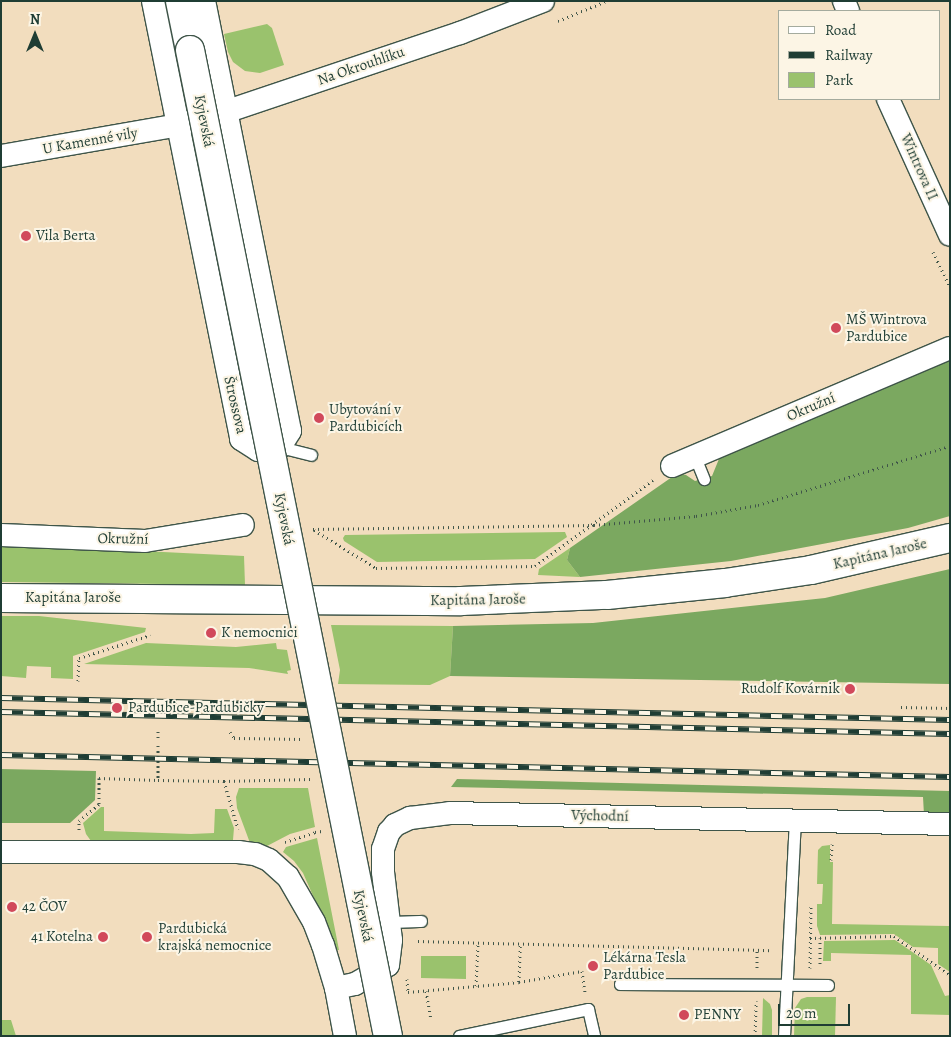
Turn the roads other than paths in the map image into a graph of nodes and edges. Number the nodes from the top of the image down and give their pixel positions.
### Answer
1 (153, 1) edge
2 (180, 1) edge
3 (204, 1) edge
4 (543, 1) edge
5 (888, 100) edge
6 (228, 111) junction
7 (178, 125) junction
8 (1, 156) edge
9 (950, 235) edge
10 (950, 348) edge
11 (280, 447) junction
12 (312, 455) dead end
13 (695, 457) junction
14 (672, 466) road end
15 (704, 479) dead end
16 (243, 525) dead end
17 (1, 535) edge
18 (950, 538) edge
19 (1, 598) edge
20 (795, 820) junction
21 (950, 824) edge
22 (1, 852) edge
23 (421, 921) dead end
24 (389, 922) junction
25 (620, 984) dead end
26 (828, 984) dead end
27 (788, 985) junction
28 (336, 988) junction
29 (345, 1036) edge
30 (388, 1036) edge
31 (459, 1036) edge
32 (594, 1036) edge
33 (784, 1036) edge

1 - 7 street, Štrossova
2 - 30 street, Kyjevská, bridge
3 - 6 street
4 - 6 street, Na Okrouhlíku
5 - 9 street, Wintrova II
6 - 7 street, Na Okrouhlíku
6 - 11 street
7 - 8 street, U Kamenné vily
7 - 11 street, Štrossova
10 - 13 street, Okružní
11 - 12 lane
13 - 14 street, Okružní
13 - 15 lane
16 - 17 street, Okružní
18 - 19 street, Kapitána Jaroše
20 - 21 street, Východní
20 - 24 street, Východní
20 - 27 lane
22 - 28 street
23 - 24 lane
24 - 28 street, Východní
25 - 27 lane
26 - 27 lane
27 - 33 lane
28 - 29 street
31 - 32 lane

